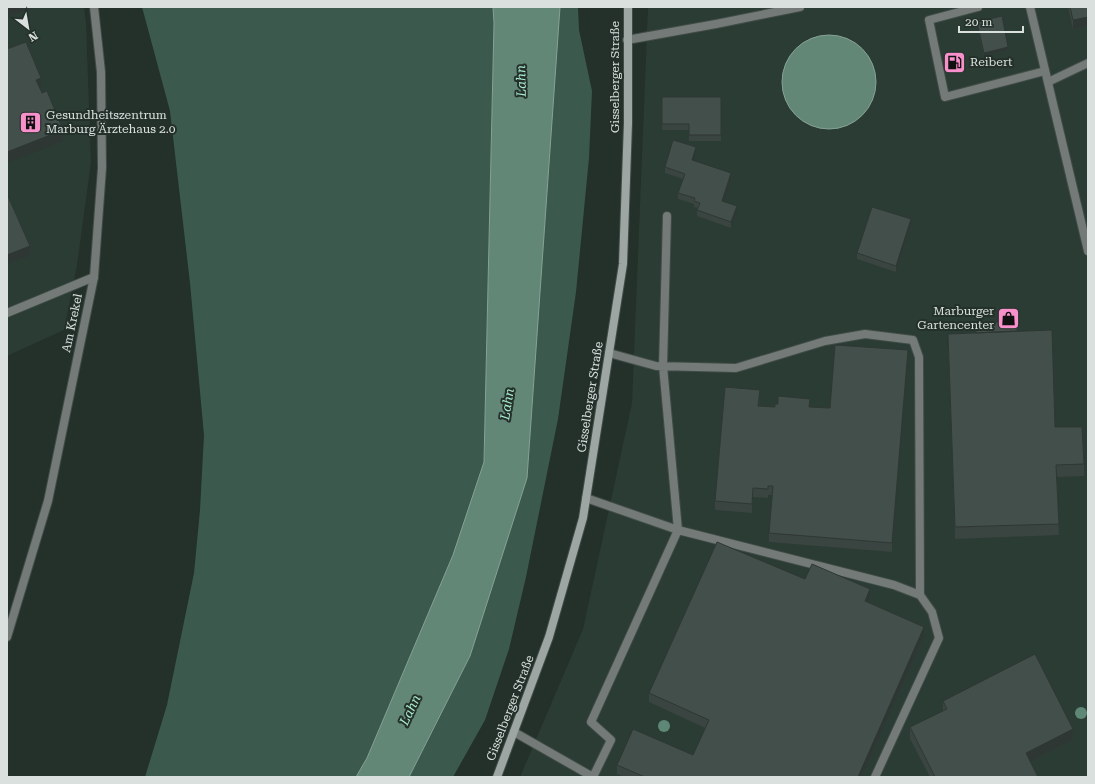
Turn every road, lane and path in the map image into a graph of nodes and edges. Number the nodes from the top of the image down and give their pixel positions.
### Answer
1 (94, 7) edge
2 (628, 7) edge
3 (800, 7) edge
4 (978, 7) edge
5 (1030, 7) edge
6 (627, 40) junction
7 (1088, 63) edge
8 (1045, 72) junction
9 (1048, 82) junction
10 (667, 216) dead end
11 (1088, 251) edge
12 (94, 277) junction
13 (7, 313) edge
14 (609, 353) junction
15 (663, 366) junction
16 (586, 498) junction
17 (678, 530) junction
18 (920, 595) junction
19 (7, 635) edge
20 (514, 732) junction
21 (497, 777) edge
22 (593, 777) edge
23 (875, 777) edge

1 - 12 street, Am Krekel
2 - 6 main road, Gisselberger Straße
3 - 6 street
4 - 8 street
5 - 8 street
6 - 14 main road, Gisselberger Straße
7 - 9 street
8 - 9 street
9 - 11 street
10 - 15 street
12 - 13 street
12 - 19 street, Am Krekel
14 - 15 street
14 - 16 main road, Gisselberger Straße
15 - 17 street
15 - 18 street
16 - 17 street
16 - 20 main road, Gisselberger Straße
17 - 18 street
17 - 22 street
18 - 23 street
20 - 21 main road, Gisselberger Straße
20 - 22 street

